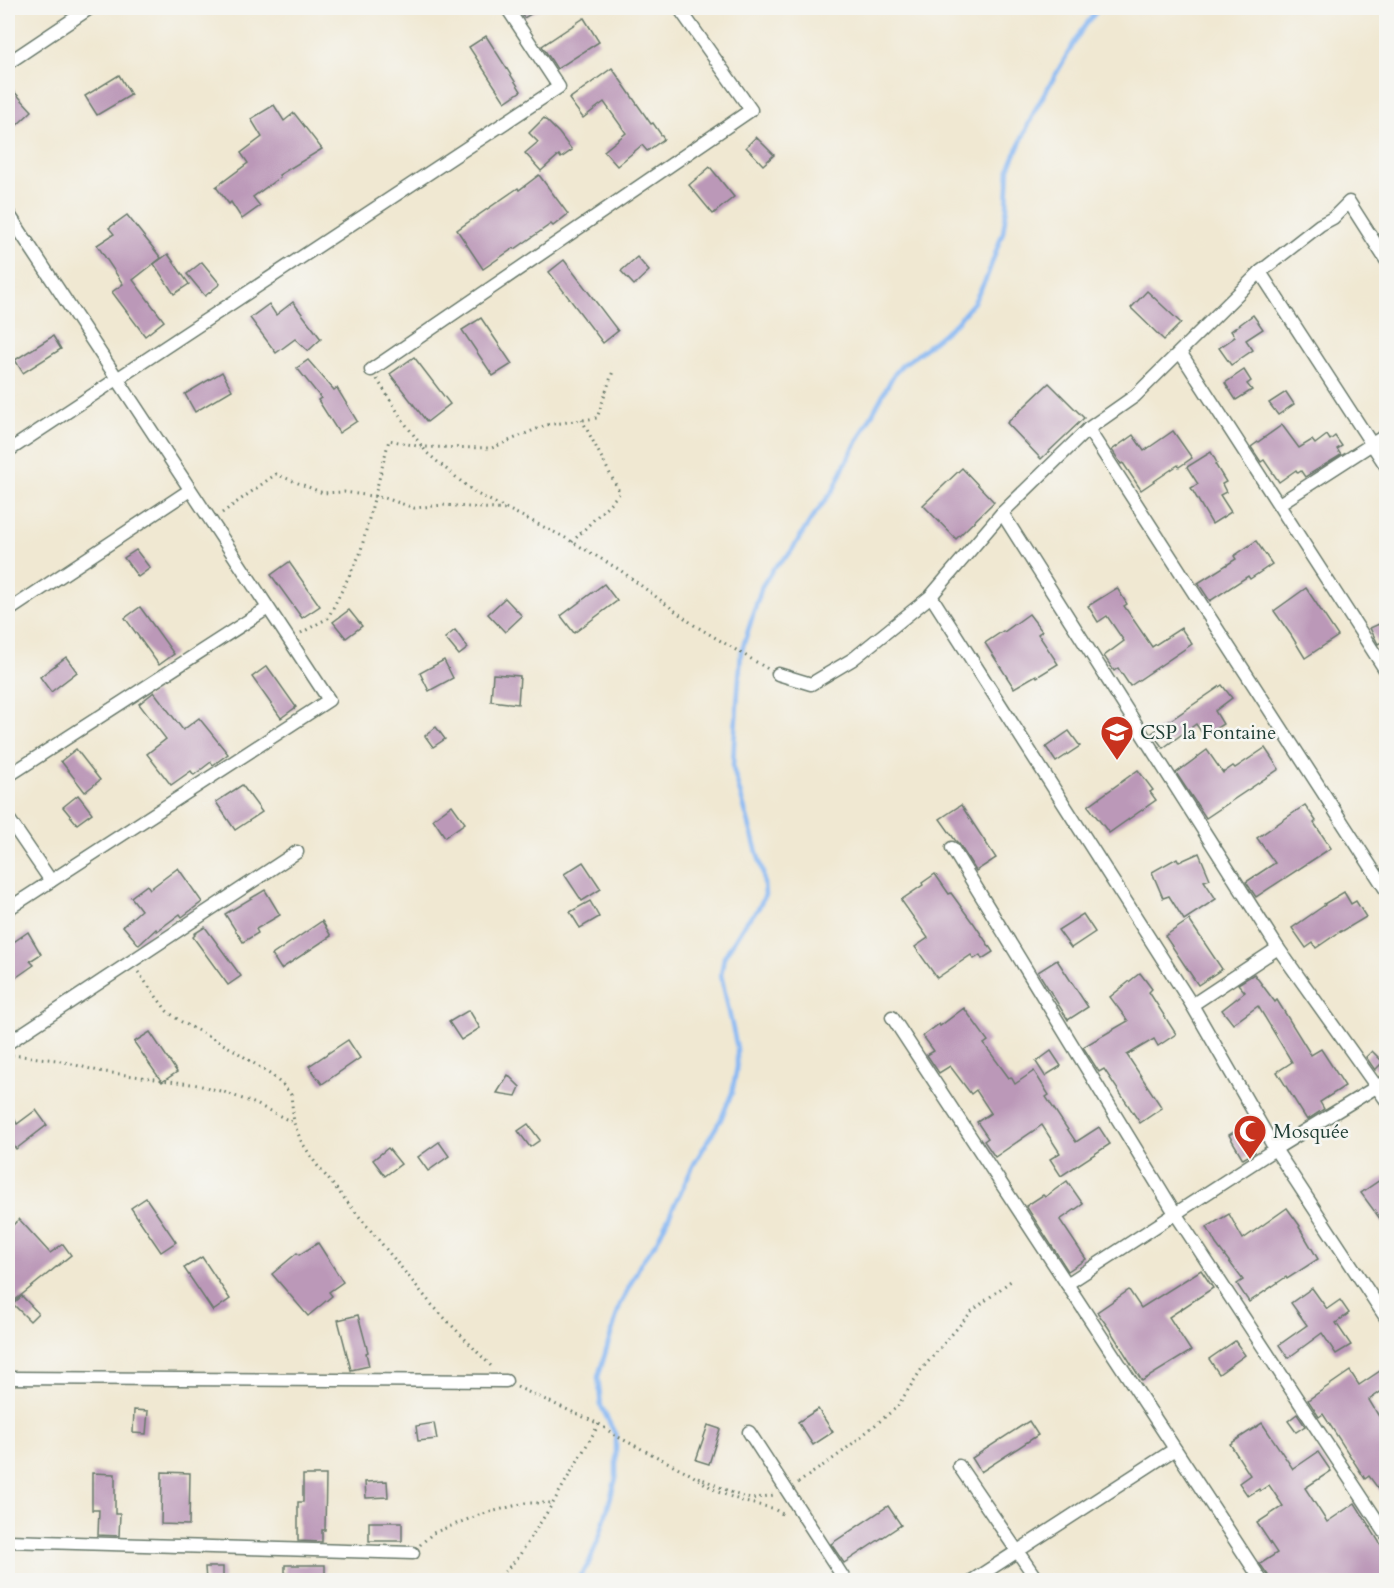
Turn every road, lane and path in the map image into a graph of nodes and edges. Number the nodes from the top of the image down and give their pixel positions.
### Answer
1 (90, 8) edge
2 (507, 8) edge
3 (679, 8) edge
4 (8, 63) edge
5 (8, 213) edge
6 (1386, 260) edge
7 (1260, 272) junction
8 (1180, 352) junction
9 (371, 370) joint
10 (613, 371) dead end
11 (117, 379) junction
12 (582, 420) junction
13 (1088, 429) junction
14 (1386, 435) edge
15 (1372, 444) junction
16 (423, 447) junction
17 (8, 451) edge
18 (1386, 466) edge
19 (190, 490) junction
20 (374, 496) junction
21 (1278, 504) junction
22 (510, 510) junction
23 (1002, 513) junction
24 (211, 522) junction
25 (573, 542) junction
26 (931, 596) junction
27 (268, 608) junction
28 (8, 611) edge
29 (289, 640) junction
30 (1386, 671) edge
31 (778, 674) joint
32 (8, 777) edge
33 (8, 818) edge
34 (952, 848) dead end
35 (297, 852) dead end
36 (51, 881) junction
37 (1386, 890) edge
38 (8, 909) edge
39 (1278, 948) junction
40 (131, 962) junction
41 (1192, 1005) junction
42 (892, 1017) dead end
43 (8, 1043) edge
44 (8, 1055) edge
45 (1382, 1084) edge
46 (1386, 1100) edge
47 (294, 1123) junction
48 (1275, 1149) junction
49 (1175, 1213) junction
50 (1012, 1280) dead end
51 (1067, 1284) junction
52 (1386, 1318) edge
53 (8, 1378) edge
54 (506, 1381) junction
55 (599, 1424) junction
56 (749, 1432) dead end
57 (1175, 1449) junction
58 (959, 1466) dead end
59 (685, 1471) junction
60 (787, 1491) junction
61 (553, 1503) junction
62 (787, 1516) dead end
63 (1386, 1534) edge
64 (8, 1541) edge
65 (1017, 1551) junction
66 (413, 1553) joint
67 (496, 1581) edge
68 (845, 1581) edge
69 (973, 1581) edge
70 (1037, 1581) edge
71 (1261, 1581) edge

1 - 4 street
2 - 11 street
3 - 9 street
5 - 11 street
6 - 7 street
7 - 8 street
7 - 15 street
8 - 13 street
8 - 21 street
9 - 16 path
10 - 12 path
11 - 17 street
11 - 19 street
12 - 16 path
12 - 25 path
13 - 23 street
13 - 37 street
14 - 15 street
15 - 18 street
15 - 21 street
16 - 20 path
16 - 22 path
19 - 24 street
19 - 28 street
20 - 22 path
20 - 24 path
20 - 29 path
21 - 30 street
22 - 25 path
23 - 26 street
23 - 39 street
24 - 27 street
25 - 31 path
26 - 31 street
26 - 41 street
27 - 29 street
27 - 32 street
29 - 36 street
33 - 36 street
34 - 49 street
35 - 40 street
36 - 38 street
39 - 41 street
39 - 45 street
40 - 43 street
40 - 47 path
41 - 48 street
42 - 51 street
44 - 47 path
45 - 46 street
45 - 48 street
47 - 54 path
48 - 49 street
48 - 52 street
49 - 51 street
49 - 63 street
50 - 60 path
51 - 57 street
53 - 54 street
54 - 55 path
55 - 59 path
55 - 61 path
56 - 60 street
57 - 65 street
57 - 71 street
58 - 65 street
59 - 60 path
59 - 62 path
60 - 68 street
61 - 66 path
61 - 67 path
64 - 66 street
65 - 69 street
65 - 70 street

